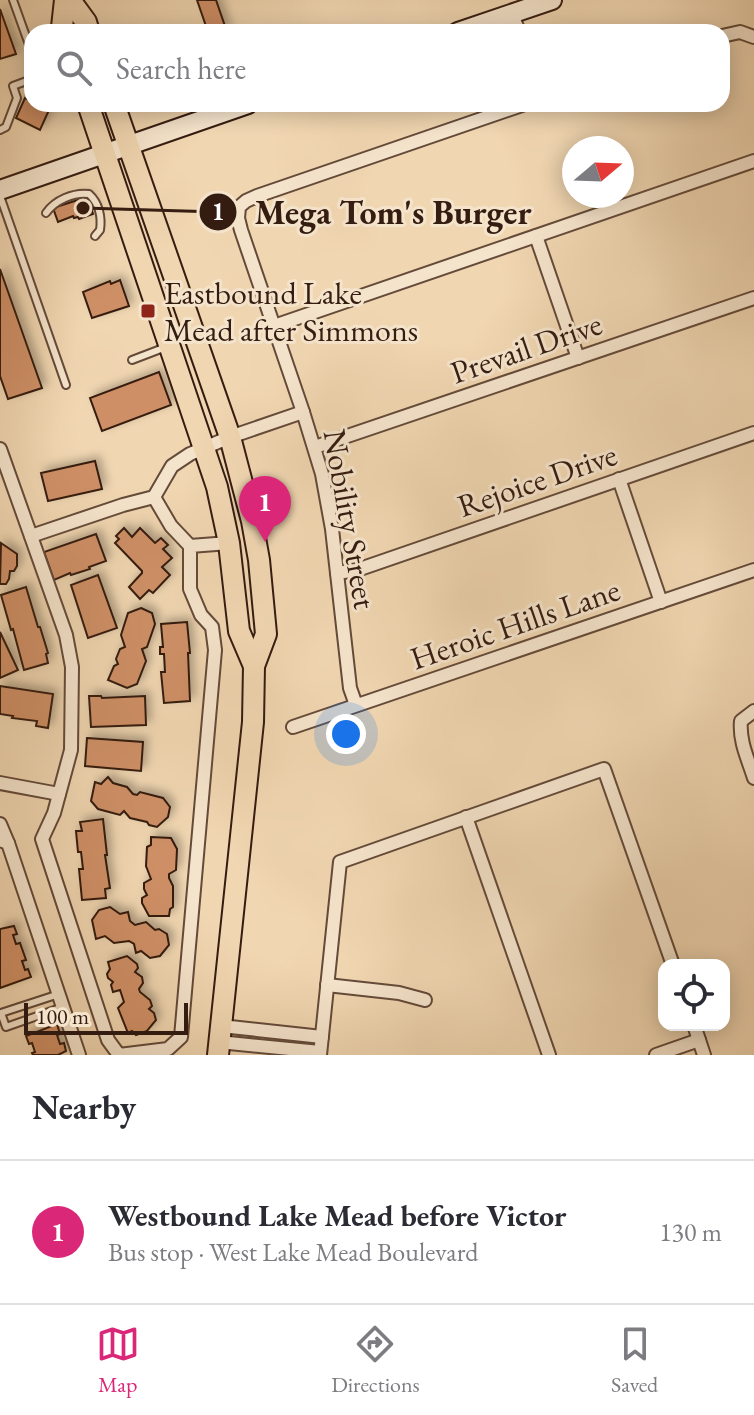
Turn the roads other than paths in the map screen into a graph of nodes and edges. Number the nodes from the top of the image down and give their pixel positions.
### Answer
1 (13, 0) edge
2 (67, 0) edge
3 (552, 0) edge
4 (512, 14) junction
5 (63, 24) edge
6 (87, 24) edge
7 (482, 24) edge
8 (516, 24) edge
9 (24, 31) edge
10 (730, 34) edge
11 (752, 36) edge
12 (24, 82) edge
13 (91, 112) edge
14 (117, 112) edge
15 (225, 112) edge
16 (502, 112) edge
17 (0, 130) edge
18 (128, 145) junction
19 (105, 153) junction
20 (754, 161) edge
21 (0, 190) edge
22 (0, 196) edge
23 (46, 213) dead end
24 (95, 236) dead end
25 (536, 236) junction
26 (754, 298) edge
27 (274, 326) junction
28 (195, 336) junction
29 (170, 345) junction
30 (578, 358) junction
31 (132, 360) dead end
32 (66, 385) dead end
33 (303, 412) junction
34 (754, 433) edge
35 (230, 437) junction
36 (315, 447) junction
37 (206, 448) junction
38 (0, 449) edge
39 (619, 479) junction
40 (154, 497) junction
41 (31, 536) junction
42 (229, 543) junction
43 (190, 546) junction
44 (754, 570) edge
45 (337, 573) junction
46 (661, 602) junction
47 (254, 666) junction
48 (356, 705) junction
49 (754, 711) edge
50 (293, 727) dead end
51 (754, 778) edge
52 (0, 783) edge
53 (59, 794) junction
54 (466, 817) junction
55 (0, 824) edge
56 (4, 841) edge
57 (671, 959) edge
58 (327, 985) junction
59 (59, 994) junction
60 (425, 1000) dead end
61 (63, 1007) junction
62 (696, 1031) edge
63 (322, 1037) junction
64 (699, 1040) junction
65 (219, 1041) edge
66 (320, 1054) edge
67 (79, 1055) edge
68 (549, 1055) edge
69 (656, 1055) edge
70 (704, 1055) edge

1 - 9 lane
2 - 5 main road
2 - 6 main road
3 - 4 main road
4 - 7 main road
4 - 8 street
10 - 11 street
12 - 17 lane
13 - 19 main road
14 - 18 main road
15 - 18 main road
16 - 27 street, Nobility Street
18 - 19 main road
18 - 28 main road
19 - 21 main road
19 - 29 main road
20 - 25 street
22 - 32 lane
23 - 24 lane
25 - 27 street
25 - 30 street
26 - 30 street, Prevail Drive
27 - 33 street, Nobility Street
28 - 29 main road
28 - 35 main road
29 - 31 lane
29 - 37 main road
30 - 36 street, Prevail Drive
33 - 35 street
33 - 36 street, Nobility Street
34 - 39 street, Rejoice Drive
35 - 37 street
35 - 47 main road
36 - 45 street, Nobility Street
37 - 40 street
37 - 42 main road
38 - 41 street
39 - 45 street, Rejoice Drive
39 - 46 street
40 - 41 street
40 - 43 street
41 - 53 street
42 - 43 street
42 - 47 main road
43 - 53 street
44 - 46 street, Heroic Hills Lane
45 - 48 street, Nobility Street
46 - 48 street, Heroic Hills Lane
47 - 65 main road
48 - 50 street, Heroic Hills Lane
49 - 51 street
52 - 53 street
54 - 57 street
54 - 58 street
54 - 68 street
55 - 56 street
56 - 59 street
58 - 60 street
58 - 63 street
59 - 61 street
59 - 61 lane
61 - 67 street
62 - 64 street
63 - 65 street
63 - 66 street
64 - 69 street
64 - 70 street
65 - 66 street

